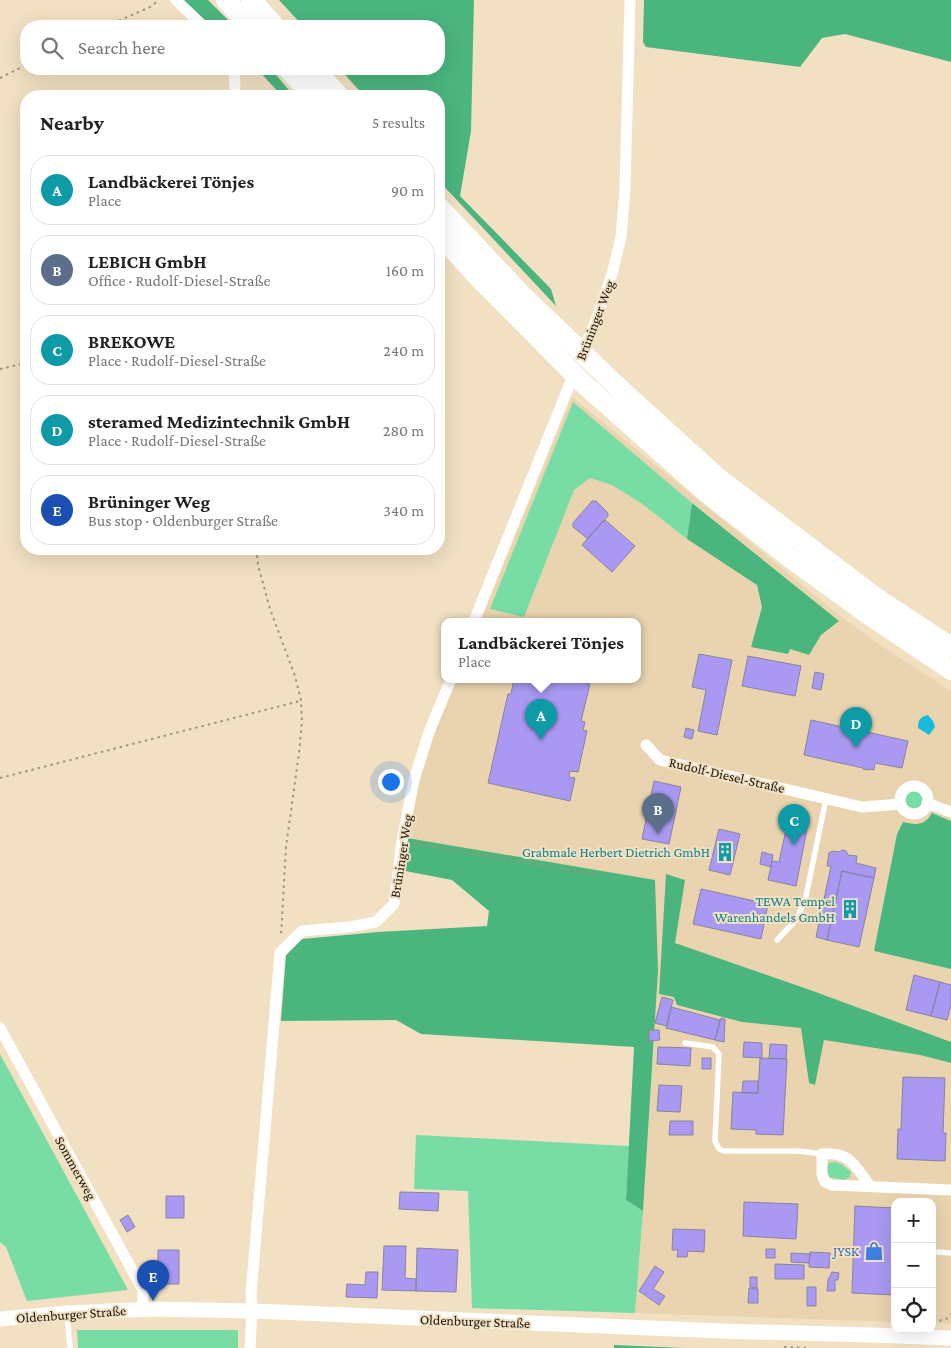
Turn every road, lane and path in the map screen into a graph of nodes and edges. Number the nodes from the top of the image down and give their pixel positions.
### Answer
1 (159, 0) edge
2 (176, 0) edge
3 (226, 0) edge
4 (251, 0) edge
5 (630, 0) edge
6 (120, 20) edge
7 (197, 20) edge
8 (244, 20) edge
9 (269, 20) edge
10 (20, 67) edge
11 (234, 75) edge
12 (294, 75) edge
13 (320, 75) edge
14 (0, 78) edge
15 (235, 87) dead end
16 (307, 90) edge
17 (333, 90) edge
18 (445, 213) edge
19 (445, 240) edge
20 (20, 364) edge
21 (0, 369) edge
22 (257, 555) edge
23 (475, 618) edge
24 (951, 647) edge
25 (951, 670) edge
26 (449, 683) edge
27 (301, 700) junction
28 (646, 745) dead end
29 (0, 778) edge
30 (826, 799) junction
31 (928, 803) junction
32 (901, 804) junction
33 (951, 812) edge
34 (402, 841) junction
35 (599, 875) dead end
36 (777, 940) dead end
37 (280, 953) junction
38 (0, 1028) edge
39 (685, 1043) dead end
40 (822, 1154) junction
41 (870, 1186) junction
42 (951, 1190) edge
43 (938, 1252) dead end
44 (951, 1253) edge
45 (143, 1310) junction
46 (252, 1311) junction
47 (68, 1313) junction
48 (0, 1319) edge
49 (951, 1338) edge
50 (70, 1348) edge
51 (250, 1348) edge

1 - 6 path
2 - 7 street
3 - 8 highway
4 - 9 highway
5 - 23 street, Brüninger Weg
10 - 14 path
11 - 15 street
12 - 16 highway
13 - 17 highway
18 - 24 highway
19 - 25 highway
20 - 21 path
22 - 27 path
26 - 34 street, Brüninger Weg
27 - 29 path
27 - 37 path
28 - 30 street, Rudolf-Diesel-Straße
30 - 32 street, Rudolf-Diesel-Straße
30 - 36 lane
31 - 32 street, Rudolf-Diesel-Straße
31 - 32 street
31 - 33 street
34 - 35 path
34 - 37 street, Brüninger Weg
37 - 46 street
38 - 45 street, Sommerweg
39 - 40 lane
40 - 41 street
40 - 41 street
41 - 42 street
43 - 44 lane
45 - 46 main road, Oldenburger Straße
45 - 47 main road, Oldenburger Straße
46 - 49 main road, Oldenburger Straße
46 - 51 street
47 - 48 main road, Oldenburger Straße
47 - 50 lane

